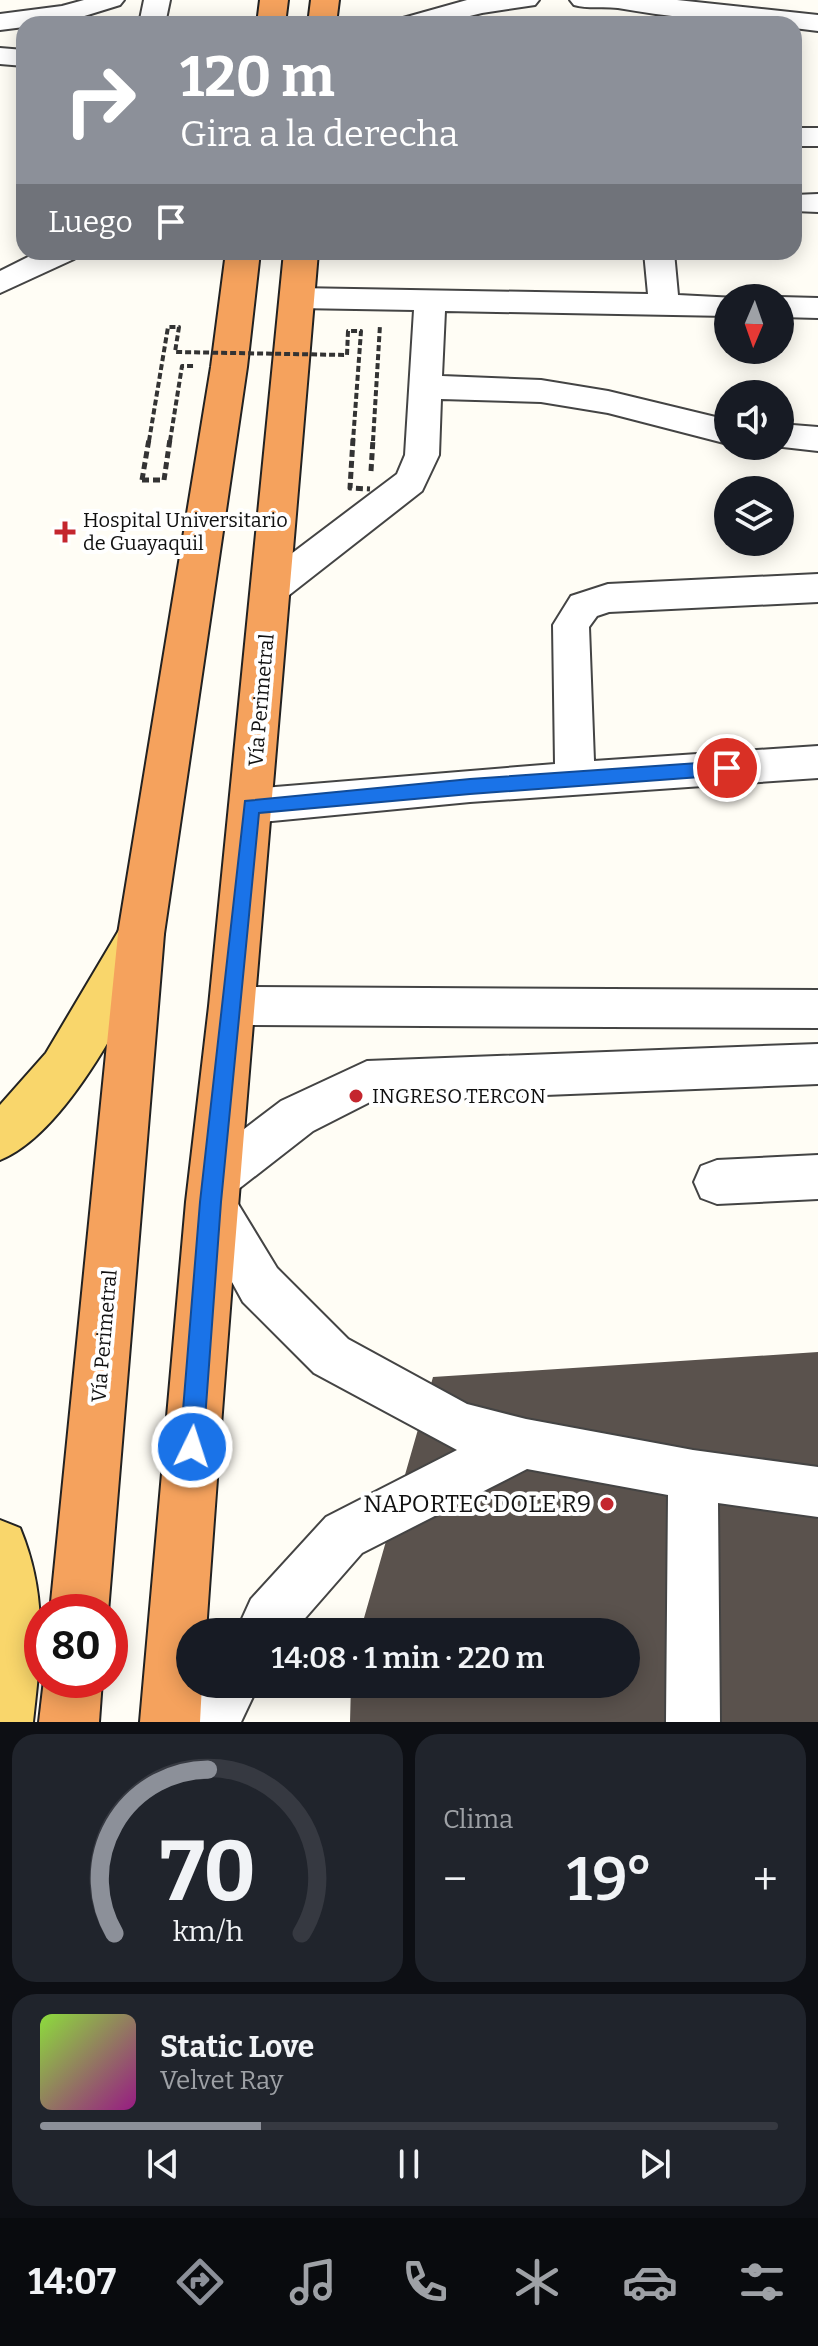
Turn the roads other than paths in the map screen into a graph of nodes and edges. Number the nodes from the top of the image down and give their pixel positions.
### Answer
1 (111, 0) edge
2 (526, 0) edge
3 (583, 0) edge
4 (623, 1) edge
5 (49, 16) edge
6 (432, 16) edge
7 (756, 16) edge
8 (47, 260) edge
9 (242, 260) edge
10 (300, 260) edge
11 (660, 260) edge
12 (0, 283) edge
13 (430, 301) junction
14 (664, 305) junction
15 (714, 306) edge
16 (794, 307) edge
17 (818, 308) edge
18 (296, 310) junction
19 (424, 387) junction
20 (714, 428) edge
21 (794, 437) edge
22 (818, 439) edge
23 (818, 588) edge
24 (271, 589) junction
25 (818, 762) edge
26 (575, 779) junction
27 (251, 806) junction
28 (141, 934) junction
29 (232, 1006) junction
30 (818, 1009) edge
31 (818, 1064) edge
32 (0, 1136) edge
33 (818, 1177) edge
34 (717, 1182) dead end
35 (212, 1192) junction
36 (526, 1444) junction
37 (693, 1475) junction
38 (818, 1492) edge
39 (0, 1548) edge
40 (81, 1594) edge
41 (270, 1618) edge
42 (71, 1698) edge
43 (224, 1698) edge
44 (3, 1722) edge
45 (69, 1722) edge
46 (170, 1722) edge
47 (211, 1722) edge
48 (693, 1722) edge

1 - 5 street
2 - 6 street
3 - 4 street
4 - 7 street
8 - 12 street
9 - 28 highway, Vía Perimetral
10 - 18 highway, Vía Perimetral
11 - 14 street
13 - 14 street
13 - 18 street
13 - 19 street
14 - 15 street
16 - 17 street
18 - 24 highway, Vía Perimetral
19 - 20 street
19 - 24 street
21 - 22 street
23 - 26 street
24 - 27 highway, Vía Perimetral
25 - 26 street
26 - 27 street
27 - 29 highway, Vía Perimetral
28 - 32 main road
28 - 40 highway, Vía Perimetral
29 - 30 street
29 - 35 highway, Vía Perimetral
31 - 35 street
33 - 34 street
35 - 36 street
35 - 46 highway, Vía Perimetral
36 - 37 street
36 - 41 street
37 - 38 street
37 - 48 street
39 - 44 main road
42 - 45 highway
43 - 47 street

